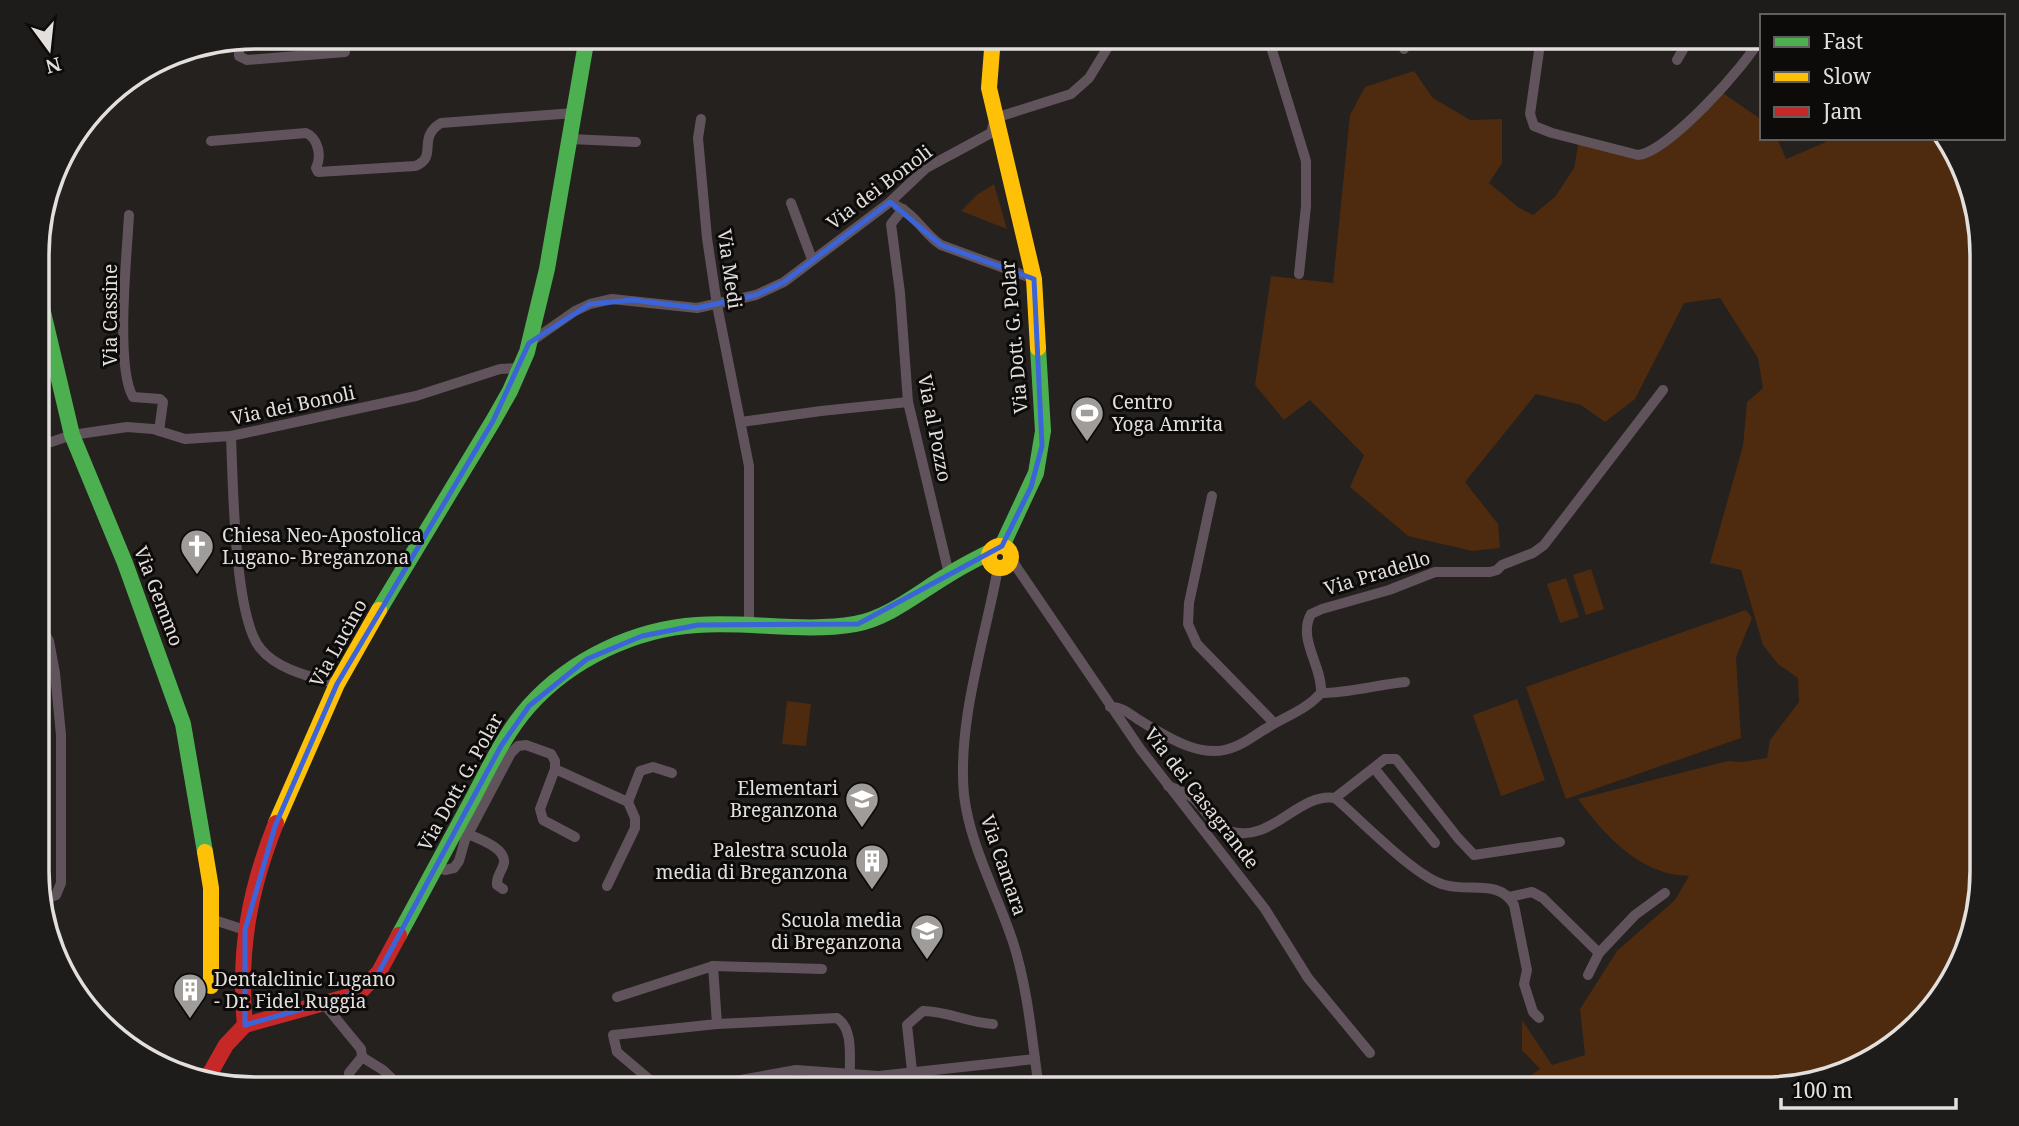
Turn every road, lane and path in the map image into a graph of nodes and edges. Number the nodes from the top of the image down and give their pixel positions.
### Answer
1 (585, 49) edge
2 (992, 49) edge
3 (1107, 49) edge
4 (1272, 49) edge
5 (1540, 49) edge
6 (1683, 49) edge
7 (1754, 49) edge
8 (238, 50) edge
9 (345, 52) dead end
10 (1677, 60) dead end
11 (574, 113) junction
12 (995, 118) junction
13 (701, 119) dead end
14 (570, 139) junction
15 (211, 141) dead end
16 (636, 142) dead end
17 (890, 202) junction
18 (791, 203) dead end
19 (903, 209) junction
20 (129, 215) dead end
21 (812, 259) junction
22 (1299, 274) dead end
23 (1034, 279) junction
24 (717, 305) junction
25 (49, 340) edge
26 (529, 343) junction
27 (519, 368) junction
28 (1663, 390) dead end
29 (908, 402) junction
30 (741, 422) junction
31 (159, 431) junction
32 (72, 435) junction
33 (231, 436) junction
34 (49, 442) edge
35 (1212, 496) dead end
36 (1000, 556) junction
37 (949, 574) junction
38 (750, 627) junction
39 (49, 646) edge
40 (1405, 682) dead end
41 (337, 684) junction
42 (1321, 693) junction
43 (1110, 707) junction
44 (1274, 723) junction
45 (1374, 768) junction
46 (555, 769) junction
47 (672, 774) dead end
48 (1168, 786) junction
49 (1335, 798) junction
50 (628, 802) junction
51 (468, 834) junction
52 (575, 836) dead end
53 (1560, 842) dead end
54 (1435, 843) dead end
55 (437, 867) junction
56 (607, 886) dead end
57 (503, 889) dead end
58 (1665, 893) dead end
59 (51, 897) edge
60 (1509, 897) junction
61 (211, 919) junction
62 (245, 930) junction
63 (1599, 953) junction
64 (713, 965) junction
65 (821, 969) dead end
66 (1588, 975) dead end
67 (211, 986) dead end
68 (617, 997) dead end
69 (324, 1004) junction
70 (1539, 1018) dead end
71 (718, 1024) junction
72 (993, 1024) dead end
73 (245, 1025) junction
74 (1370, 1053) dead end
75 (362, 1057) junction
76 (1035, 1059) junction
77 (211, 1072) edge
78 (911, 1072) junction
79 (850, 1075) junction
80 (350, 1077) edge
81 (390, 1077) edge
82 (646, 1077) edge
83 (757, 1077) edge
84 (912, 1077) edge
85 (1038, 1077) edge

1 - 11 street, Via Lucino
2 - 12 street, Via Dott. G. Polar
3 - 12 street
4 - 22 street
5 - 7 street
6 - 10 street
8 - 9 street
11 - 14 street, Via Lucino
11 - 15 street
12 - 17 street, Via dei Bonoli
12 - 23 street, Via Dott. G. Polar
13 - 24 street, Via Medi
14 - 16 street
14 - 26 street, Via Lucino
17 - 19 street
17 - 21 street, Via dei Bonoli
18 - 21 street, Via dei Bonoli
19 - 23 street
19 - 29 street, Via al Pozzo
20 - 31 street, Via Cassine
21 - 24 street, Via dei Bonoli
23 - 36 street, Via Dott. G. Polar
24 - 26 street, Via dei Bonoli
24 - 30 street, Via Medi
25 - 32 street, Via Gemmo
26 - 27 street, Via Lucino
27 - 33 street, Via dei Bonoli
27 - 41 street, Via Lucino
28 - 42 street, Via Pradello
29 - 30 street
29 - 37 street, Via al Pozzo
30 - 38 street, Via Medi
31 - 32 street, Via dei Bonoli
31 - 33 street, Via dei Bonoli
32 - 34 street, Via dei Bonoli
32 - 61 street, Via Gemmo
33 - 41 street
35 - 44 street
36 - 37 street, Via Dott. G. Polar
36 - 43 street, Via dei Casagrande
36 - 76 street, Via Camara
37 - 38 street, Via Dott. G. Polar
38 - 55 street, Via Dott. G. Polar
39 - 59 street
40 - 42 street
41 - 62 street, Via Lucino
42 - 44 street
43 - 44 street
43 - 48 street, Via dei Casagrande
45 - 49 street
45 - 53 street
45 - 54 street
46 - 50 street
46 - 51 street
46 - 52 street
47 - 50 street
48 - 49 street
48 - 74 street, Via dei Casagrande
49 - 60 street
50 - 56 street
51 - 55 street
51 - 57 street
55 - 69 street, Via Dott. G. Polar
58 - 63 street
60 - 63 street
60 - 70 street
61 - 62 street
61 - 67 street, Via Gemmo
62 - 73 street, Via Lucino
63 - 66 street
64 - 65 street
64 - 68 street
64 - 71 street
69 - 73 street, Via Dott. G. Polar
69 - 75 street
71 - 79 street
71 - 82 street
72 - 78 street
73 - 77 street
75 - 80 street
75 - 81 street
76 - 78 street
76 - 85 street, Via Camara
78 - 79 street
78 - 84 street
79 - 83 street

